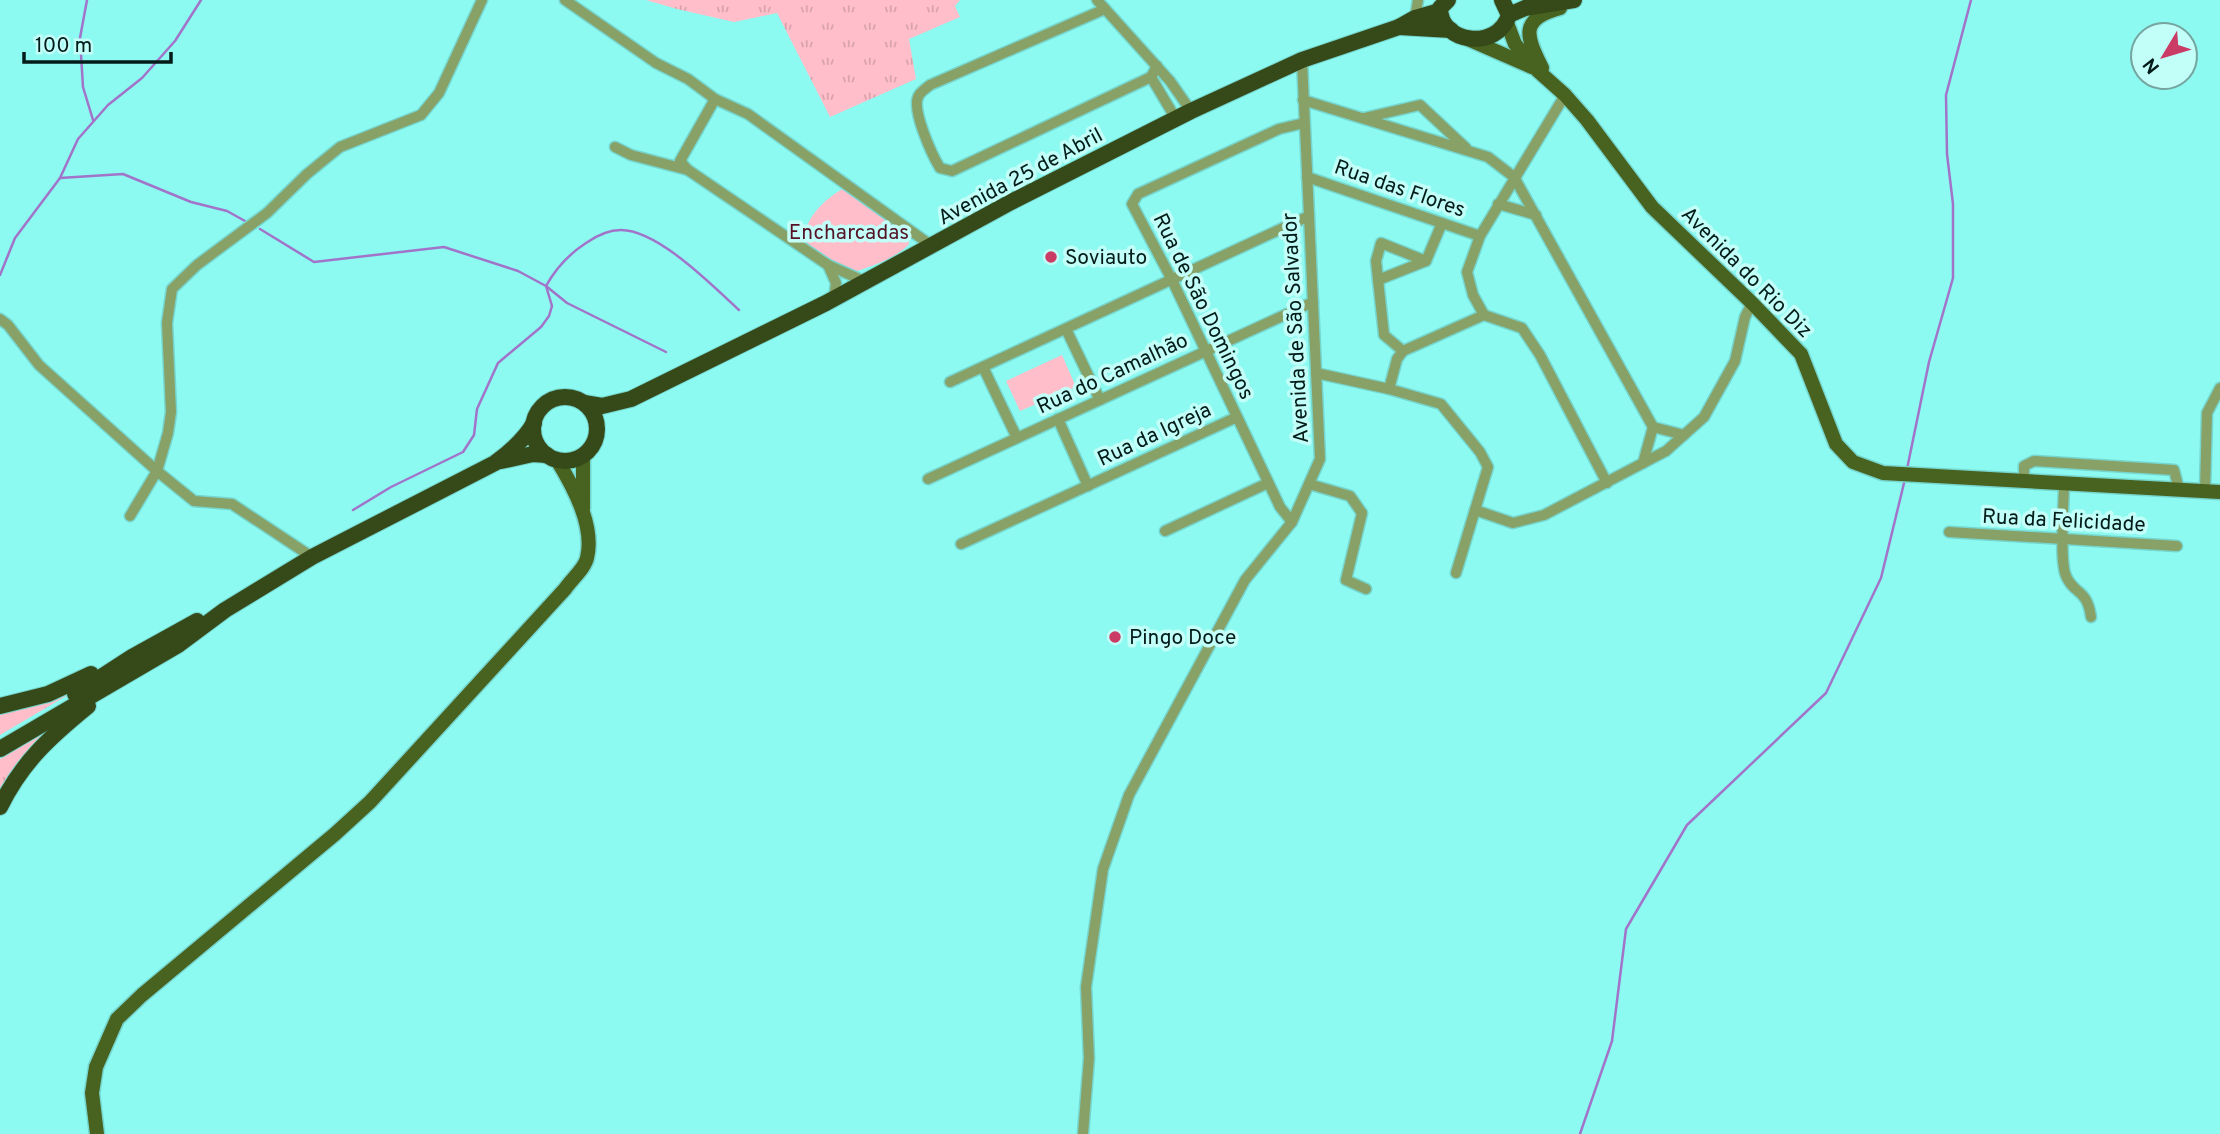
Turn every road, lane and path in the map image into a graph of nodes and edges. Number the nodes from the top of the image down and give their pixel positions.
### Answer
1 (482, 0) edge
2 (565, 0) edge
3 (1418, 0) edge
4 (1573, 0) edge
5 (1101, 4) edge
6 (1440, 5) edge
7 (1506, 13) edge
8 (1415, 18) junction
9 (1399, 27) junction
10 (1458, 34) junction
11 (1302, 60) junction
12 (1157, 66) junction
13 (1542, 74) junction
14 (1151, 77) junction
15 (1565, 95) junction
16 (715, 99) junction
17 (1303, 100) junction
18 (1183, 115) junction
19 (1363, 118) junction
20 (1304, 123) junction
21 (615, 147) dead end
22 (1468, 150) junction
23 (688, 170) junction
24 (1307, 177) junction
25 (1514, 177) junction
26 (1498, 204) junction
27 (1536, 215) junction
28 (1309, 216) junction
29 (1442, 223) junction
30 (1480, 236) junction
31 (932, 246) junction
32 (1426, 261) junction
33 (828, 265) junction
34 (1172, 280) junction
35 (1378, 280) junction
36 (866, 282) junction
37 (834, 299) junction
38 (1313, 302) junction
39 (1752, 303) junction
40 (1484, 315) junction
41 (0, 319) edge
42 (1066, 329) junction
43 (1205, 351) junction
44 (1403, 351) junction
45 (983, 367) junction
46 (1316, 373) junction
47 (950, 382) dead end
48 (2220, 388) edge
49 (1389, 389) junction
50 (631, 399) junction
51 (1100, 400) junction
52 (584, 403) junction
53 (1237, 416) junction
54 (1058, 419) junction
55 (534, 422) junction
56 (1653, 427) junction
57 (1684, 435) junction
58 (1017, 438) junction
59 (596, 439) junction
60 (583, 455) junction
61 (552, 457) junction
62 (495, 463) junction
63 (1643, 463) junction
64 (157, 471) junction
65 (928, 479) dead end
66 (2024, 480) junction
67 (2064, 483) junction
68 (1268, 484) junction
69 (1309, 484) junction
70 (1607, 484) junction
71 (1088, 486) junction
72 (2179, 489) junction
73 (2213, 491) edge
74 (1475, 510) junction
75 (130, 516) dead end
76 (583, 516) junction
77 (1292, 522) junction
78 (1165, 531) dead end
79 (1949, 532) dead end
80 (2063, 539) junction
81 (961, 544) dead end
82 (2177, 546) dead end
83 (312, 557) junction
84 (1456, 573) dead end
85 (1366, 589) dead end
86 (225, 610) junction
87 (2091, 617) dead end
88 (132, 657) junction
89 (117, 682) junction
90 (0, 706) edge
91 (0, 739) edge
92 (0, 749) edge
93 (0, 807) edge
94 (97, 1134) edge
95 (1083, 1134) edge

1 - 64 street
2 - 16 street
3 - 8 street
4 - 7 highway, Avenida 25 de Abril
4 - 13 main road
5 - 12 street
5 - 14 street
6 - 8 highway, Avenida 25 de Abril
6 - 10 highway
7 - 10 highway, Avenida 25 de Abril
7 - 13 main road, Avenida do Rio Diz
8 - 9 highway, Avenida 25 de Abril
9 - 10 highway, Avenida 25 de Abril
9 - 11 highway, Avenida 25 de Abril
10 - 13 main road, Avenida do Rio Diz
11 - 17 street, Avenida de São Salvador
11 - 18 highway, Avenida 25 de Abril
12 - 14 street
12 - 18 street
13 - 15 main road, Avenida do Rio Diz
14 - 18 street
15 - 25 street
15 - 39 main road, Avenida do Rio Diz
16 - 23 street
16 - 31 street
17 - 19 street
17 - 20 street, Avenida de São Salvador
18 - 31 highway, Avenida 25 de Abril
19 - 22 street
19 - 22 street
20 - 24 street, Avenida de São Salvador
20 - 34 street, Rua de São Domingos
21 - 23 street
22 - 25 street
23 - 33 street
24 - 28 street, Avenida de São Salvador
24 - 29 street, Rua das Flores
25 - 26 street
25 - 27 street
26 - 27 street
26 - 30 street
27 - 56 street
28 - 34 street
28 - 38 street, Avenida de São Salvador
29 - 30 street, Rua das Flores
29 - 32 street
30 - 40 street
31 - 36 highway, Avenida 25 de Abril
32 - 35 street
32 - 35 street
33 - 36 street
33 - 37 street
34 - 42 street
34 - 43 street, Rua de São Domingos
35 - 44 street
36 - 37 highway, Avenida 25 de Abril
37 - 50 highway, Avenida 25 de Abril
38 - 43 street, Rua do Camalhão
38 - 46 street, Avenida de São Salvador
39 - 57 street
39 - 66 main road, Avenida do Rio Diz
40 - 44 street
40 - 70 street
41 - 64 street
42 - 45 street
42 - 51 street
43 - 51 street, Rua do Camalhão
43 - 53 street, Rua de São Domingos
44 - 49 street
45 - 47 street
45 - 58 street
46 - 49 street
46 - 69 street, Avenida de São Salvador
48 - 73 street
49 - 74 street
50 - 52 highway, Avenida 25 de Abril
50 - 59 highway, Avenida 25 de Abril
51 - 54 street, Rua do Camalhão
52 - 55 highway, Avenida 25 de Abril
52 - 59 highway
53 - 68 street, Rua de São Domingos
53 - 71 street, Rua da Igreja
54 - 58 street, Rua do Camalhão
54 - 71 street, Rua da Igreja
55 - 61 highway
55 - 62 highway, Avenida 25 de Abril
56 - 57 street
56 - 63 street
57 - 63 street
58 - 65 street, Rua do Camalhão
59 - 60 highway, Avenida 25 de Abril
60 - 61 highway
60 - 76 main road
61 - 62 highway
61 - 76 main road
62 - 83 highway
63 - 70 street
64 - 75 street
64 - 83 street
66 - 67 main road, Avenida do Rio Diz
66 - 72 street
67 - 72 main road, Avenida do Rio Diz
67 - 80 street
68 - 77 street, Rua de São Domingos
68 - 78 street
69 - 77 street, Avenida de São Salvador
69 - 85 street
70 - 74 street
71 - 81 street, Rua da Igreja
72 - 73 main road, Avenida do Rio Diz
74 - 84 street
76 - 94 main road
77 - 95 street, Avenida de São Salvador
79 - 80 street, Rua da Felicidade
80 - 82 street, Rua da Felicidade
80 - 87 street
83 - 86 highway
86 - 88 highway
86 - 89 highway
88 - 90 highway
88 - 91 highway
89 - 92 highway
89 - 93 highway

